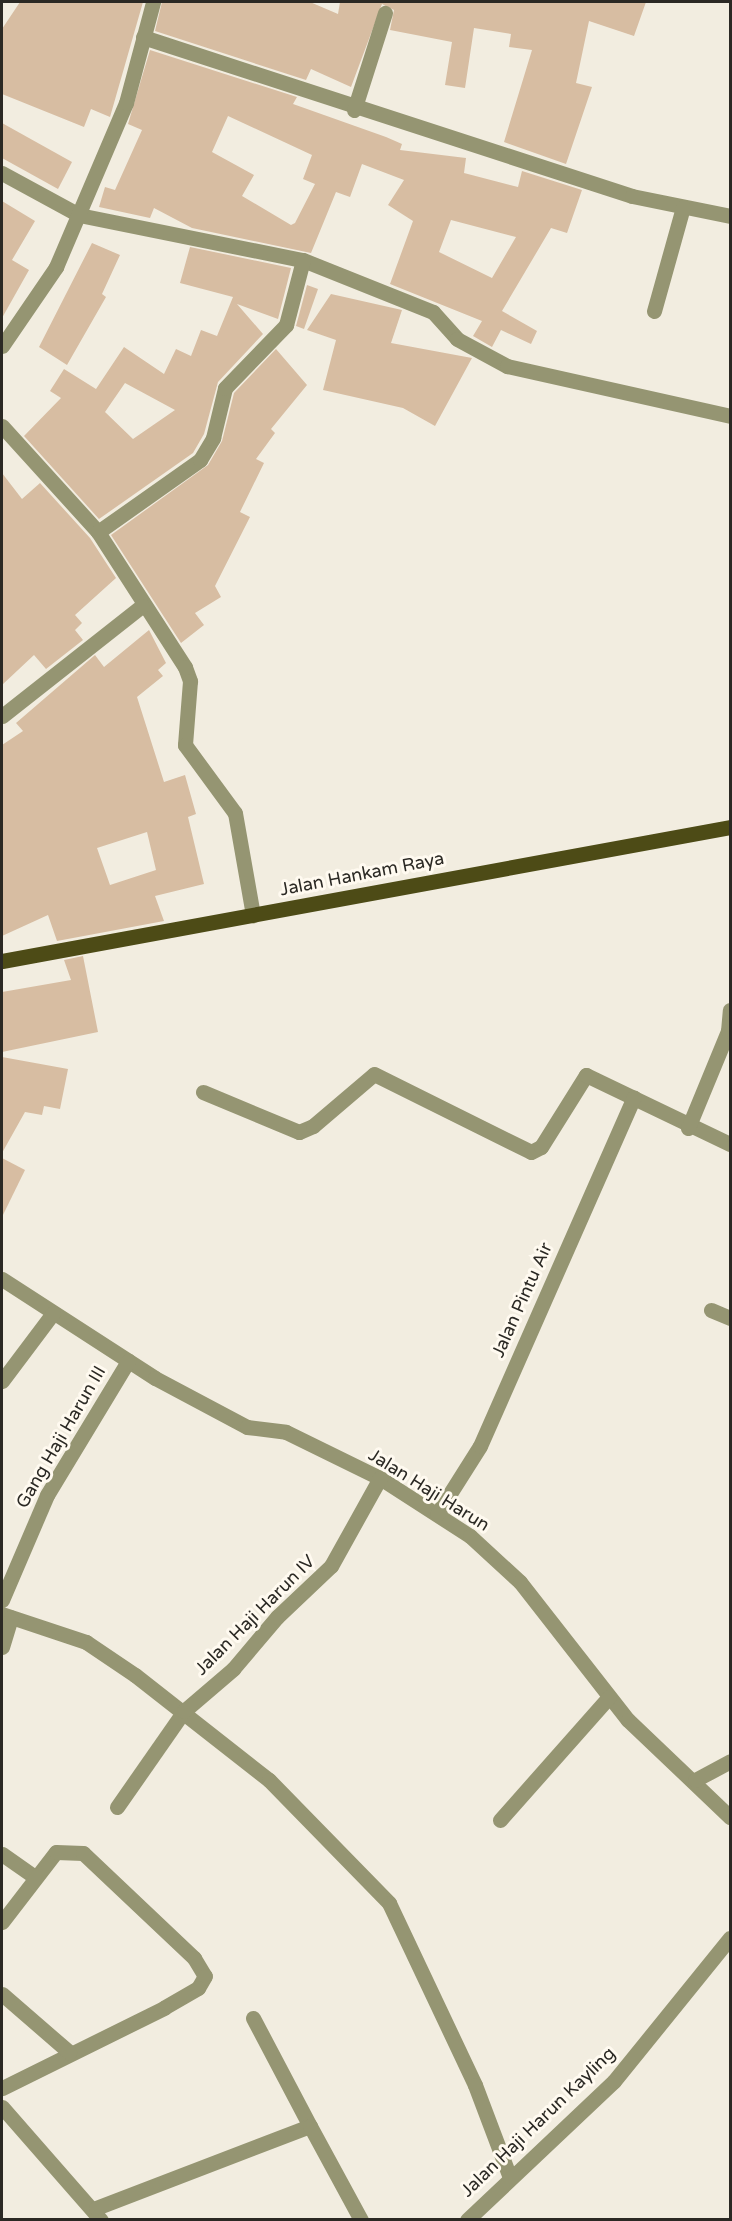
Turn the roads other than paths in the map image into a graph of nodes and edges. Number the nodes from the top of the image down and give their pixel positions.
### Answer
1 (153, 2) edge
2 (385, 13) dead end
3 (143, 38) junction
4 (354, 110) junction
5 (2, 173) edge
6 (683, 207) junction
7 (79, 215) junction
8 (730, 216) edge
9 (303, 260) junction
10 (654, 311) dead end
11 (2, 346) edge
12 (730, 416) edge
13 (2, 426) edge
14 (98, 532) junction
15 (142, 606) junction
16 (2, 716) edge
17 (730, 827) edge
18 (253, 915) junction
19 (2, 962) edge
20 (730, 1010) edge
21 (203, 1092) dead end
22 (634, 1097) junction
23 (688, 1128) junction
24 (730, 1144) edge
25 (2, 1279) edge
26 (711, 1310) dead end
27 (53, 1312) junction
28 (730, 1318) edge
29 (128, 1361) junction
30 (2, 1381) edge
31 (380, 1478) junction
32 (437, 1514) junction
33 (2, 1600) edge
34 (6, 1615) edge
35 (2, 1647) edge
36 (609, 1696) junction
37 (184, 1711) junction
38 (730, 1761) edge
39 (695, 1780) junction
40 (117, 1807) dead end
41 (730, 1817) edge
42 (500, 1820) dead end
43 (2, 1854) edge
44 (34, 1876) junction
45 (2, 1922) edge
46 (729, 1942) edge
47 (2, 1994) edge
48 (253, 2018) dead end
49 (69, 2052) junction
50 (2, 2088) edge
51 (2, 2107) edge
52 (310, 2126) junction
53 (508, 2175) junction
54 (98, 2214) edge
55 (361, 2220) edge
56 (467, 2220) edge

1 - 3 street
2 - 4 street
3 - 4 street
3 - 7 street
4 - 6 street
5 - 7 street
6 - 8 street
6 - 10 street
7 - 9 street
7 - 11 street
9 - 12 street
9 - 14 street
13 - 14 street
14 - 15 street
15 - 16 street
15 - 18 street
17 - 18 main road, Jalan Hankam Raya
18 - 19 main road, Jalan Hankam Raya
20 - 23 street
21 - 22 street
22 - 23 street
22 - 32 street, Jalan Pintu Air
23 - 24 street
25 - 27 street, Jalan Haji Harun
26 - 28 street
27 - 29 street, Jalan Haji Harun
27 - 30 street
29 - 31 street, Jalan Haji Harun
29 - 33 street, Gang Haji Harun III
31 - 32 street, Jalan Haji Harun
31 - 37 street, Jalan Haji Harun IV
32 - 36 street, Jalan Haji Harun
34 - 35 street
34 - 37 street
36 - 39 street, Jalan Haji Harun
36 - 42 street
37 - 40 street, Jalan Haji Harun IV
37 - 53 street
38 - 39 street
39 - 41 street, Jalan Haji Harun
43 - 44 street
44 - 45 street
44 - 49 street
46 - 53 street, Jalan Haji Harun Kayling
47 - 49 street
48 - 52 street
49 - 50 street
51 - 54 street
52 - 54 street
52 - 55 street
53 - 56 street, Jalan Haji Harun Kayling

